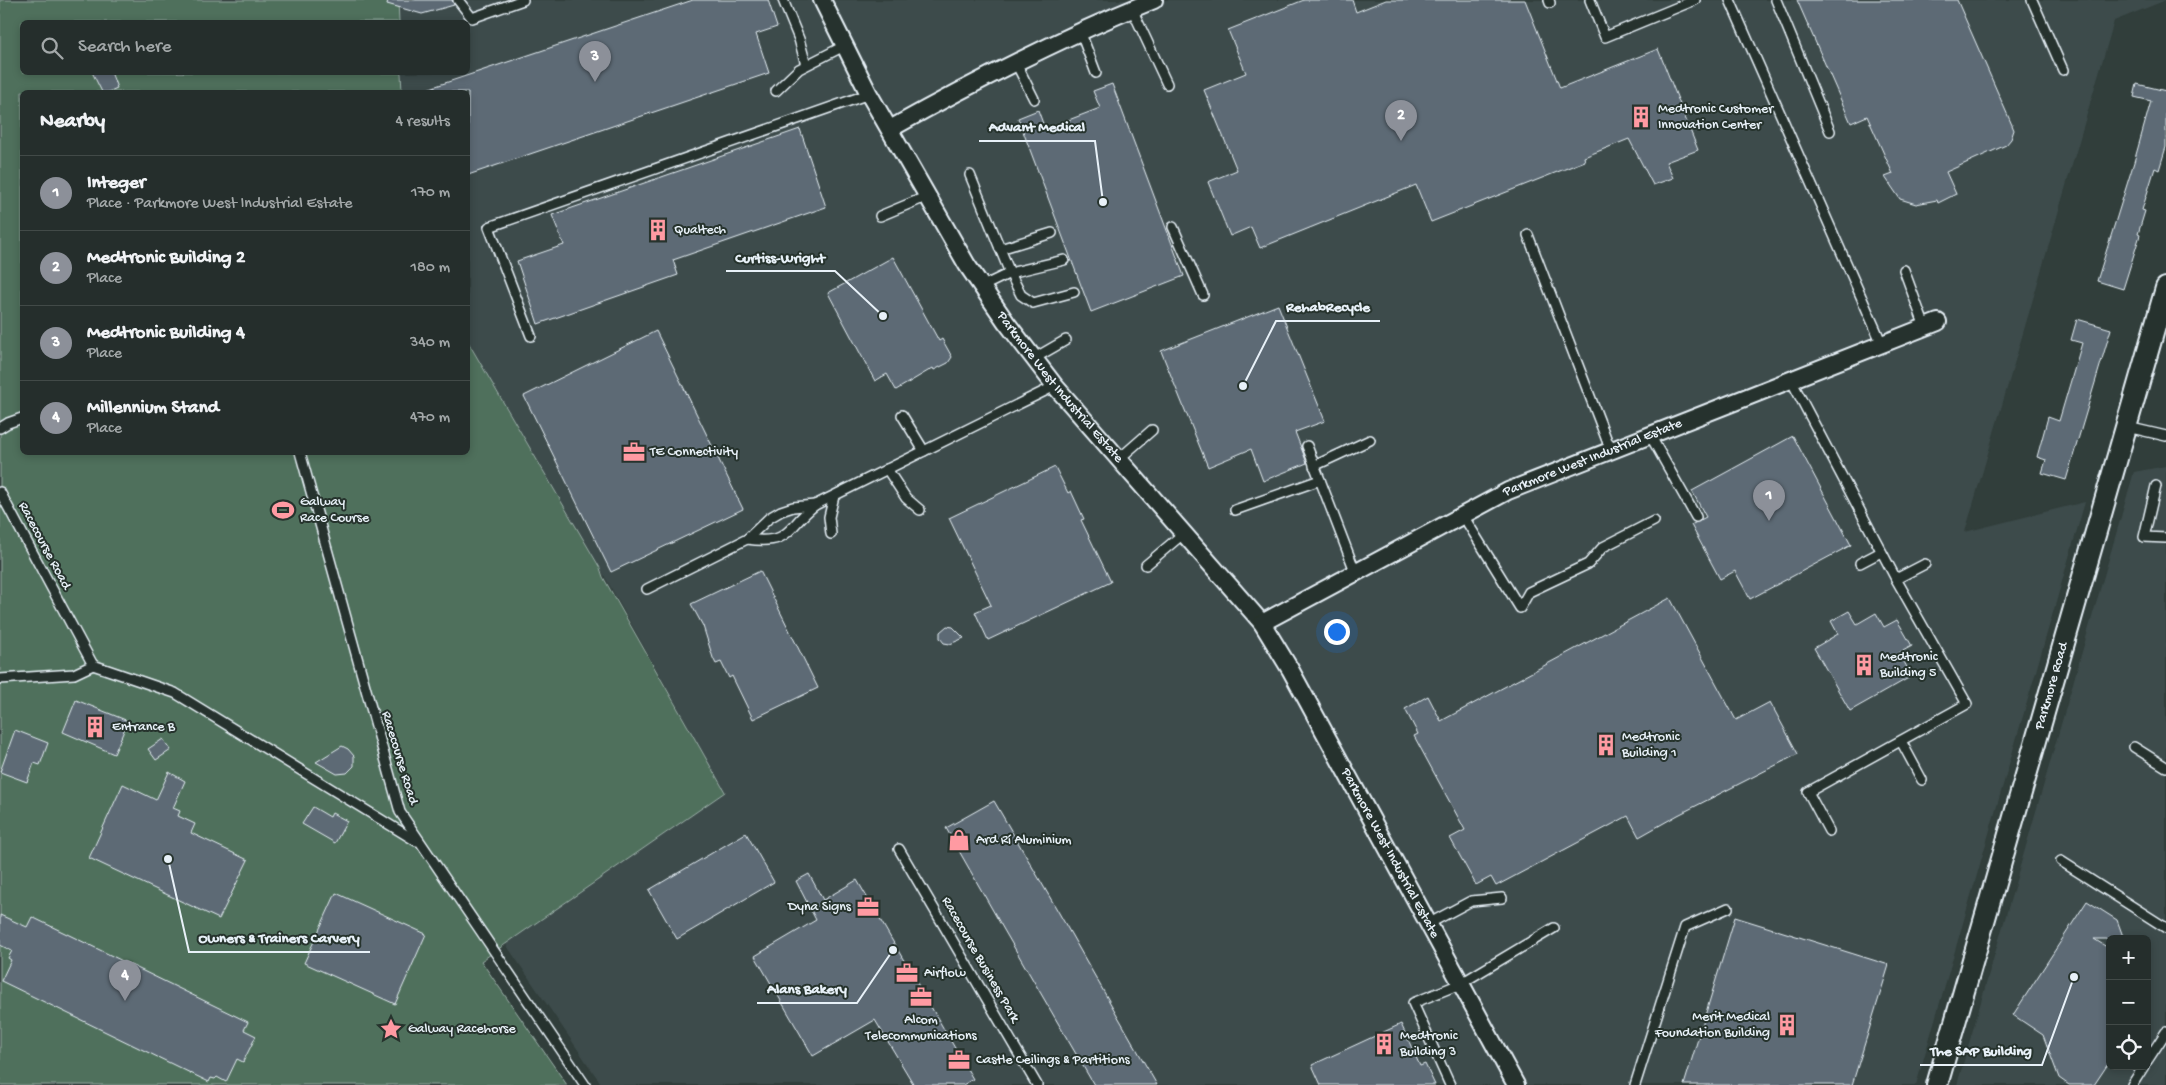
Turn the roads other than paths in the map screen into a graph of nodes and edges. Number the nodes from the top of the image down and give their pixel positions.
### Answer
1 (458, 0) edge
2 (523, 0) edge
3 (783, 0) edge
4 (822, 0) edge
5 (1154, 0) edge
6 (1590, 0) edge
7 (1695, 0) edge
8 (1730, 0) edge
9 (1776, 0) edge
10 (2032, 0) edge
11 (1132, 9) junction
12 (1080, 31) junction
13 (844, 46) junction
14 (1015, 61) junction
15 (806, 65) junction
16 (2063, 70) dead end
17 (1096, 73) dead end
18 (1167, 84) dead end
19 (776, 90) dead end
20 (869, 94) junction
21 (1034, 99) dead end
22 (890, 129) junction
23 (1830, 131) dead end
24 (970, 175) dead end
25 (928, 196) junction
26 (880, 216) dead end
27 (1173, 227) dead end
28 (1052, 233) dead end
29 (1528, 235) dead end
30 (1000, 249) junction
31 (1064, 260) dead end
32 (1904, 270) dead end
33 (1010, 272) junction
34 (981, 287) junction
35 (2166, 288) edge
36 (1074, 292) dead end
37 (1203, 295) dead end
38 (2161, 321) edge
39 (1932, 324) joint
40 (531, 336) dead end
41 (1066, 340) dead end
42 (1882, 344) junction
43 (1033, 359) junction
44 (1791, 380) junction
45 (1055, 386) junction
46 (902, 415) dead end
47 (20, 419) edge
48 (2126, 427) junction
49 (0, 428) edge
50 (1152, 430) dead end
51 (1650, 436) junction
52 (2166, 436) edge
53 (1370, 440) dead end
54 (1307, 446) dead end
55 (924, 451) junction
56 (1611, 451) junction
57 (301, 455) edge
58 (1119, 459) junction
59 (1314, 466) junction
60 (888, 469) junction
61 (1320, 480) junction
62 (2156, 486) dead end
63 (0, 492) edge
64 (834, 496) junction
65 (815, 505) junction
66 (920, 510) dead end
67 (1235, 510) dead end
68 (1462, 514) junction
69 (1696, 517) dead end
70 (1654, 521) dead end
71 (1184, 533) junction
72 (831, 534) dead end
73 (2166, 538) edge
74 (746, 539) junction
75 (1882, 552) junction
76 (1860, 563) dead end
77 (1924, 564) dead end
78 (1146, 565) dead end
79 (1355, 571) junction
80 (1896, 579) junction
81 (647, 589) dead end
82 (1262, 622) junction
83 (93, 665) junction
84 (0, 679) edge
85 (1901, 741) junction
86 (2134, 747) dead end
87 (2166, 767) edge
88 (1922, 780) dead end
89 (1829, 831) dead end
90 (421, 844) junction
91 (899, 850) dead end
92 (2060, 861) dead end
93 (1502, 898) dead end
94 (1728, 908) dead end
95 (1428, 924) junction
96 (1554, 928) dead end
97 (2166, 928) edge
98 (1460, 984) junction
99 (2166, 1032) edge
100 (2151, 1055) edge
101 (2141, 1070) edge
102 (585, 1085) edge
103 (1037, 1085) edge
104 (1450, 1085) edge
105 (1516, 1085) edge
106 (1635, 1085) edge
107 (1937, 1085) edge
108 (2132, 1085) edge

1 - 2 lane
3 - 15 lane
4 - 13 street, Parkmore West Industrial Estate
5 - 11 street
6 - 7 lane
8 - 42 lane
9 - 23 lane
10 - 16 lane
11 - 12 street
11 - 18 lane
12 - 14 street
12 - 17 lane
13 - 15 lane
13 - 20 street, Parkmore West Industrial Estate
14 - 21 lane
14 - 22 street
15 - 19 lane
20 - 22 street, Parkmore West Industrial Estate
20 - 40 lane
22 - 25 street, Parkmore West Industrial Estate
24 - 30 lane
25 - 26 lane
25 - 34 street, Parkmore West Industrial Estate
27 - 37 lane
28 - 30 lane
29 - 56 lane
30 - 33 lane
31 - 33 lane
32 - 39 lane
33 - 34 lane
33 - 36 lane
34 - 43 street, Parkmore West Industrial Estate
35 - 38 street, Parkmore Road
38 - 48 street, Parkmore Road
39 - 42 street, Parkmore West Industrial Estate
41 - 43 lane
42 - 44 street, Parkmore West Industrial Estate
43 - 45 street, Parkmore West Industrial Estate
44 - 51 street, Parkmore West Industrial Estate
44 - 75 lane
45 - 55 lane
45 - 58 street, Parkmore West Industrial Estate
46 - 55 lane
47 - 49 lane
48 - 52 lane
48 - 107 street, Parkmore Road
50 - 58 lane
51 - 56 street, Parkmore West Industrial Estate
51 - 69 lane
53 - 59 lane
54 - 59 lane
55 - 60 lane
56 - 68 street, Parkmore West Industrial Estate
57 - 90 lane, Racecourse Road
58 - 71 street, Parkmore West Industrial Estate
59 - 61 lane
60 - 64 lane
60 - 66 lane
61 - 67 lane
61 - 79 lane
62 - 73 lane
63 - 83 lane, Racecourse Road
64 - 65 lane
64 - 72 lane
65 - 74 lane
65 - 74 lane
68 - 70 lane
68 - 79 street, Parkmore West Industrial Estate
71 - 78 lane
71 - 82 street, Parkmore West Industrial Estate
74 - 81 lane
75 - 76 lane
75 - 80 lane
77 - 80 lane
79 - 82 street, Parkmore West Industrial Estate
80 - 85 lane
82 - 95 street, Parkmore West Industrial Estate
83 - 84 lane
83 - 90 lane
85 - 88 lane
85 - 89 lane
86 - 87 lane
90 - 102 lane, Racecourse Road
91 - 103 lane, Racecourse Business Park
92 - 97 lane
93 - 95 lane
94 - 106 lane
95 - 98 street, Parkmore West Industrial Estate
96 - 98 lane
98 - 104 lane
98 - 105 street, Parkmore West Industrial Estate
99 - 100 lane
101 - 108 lane

